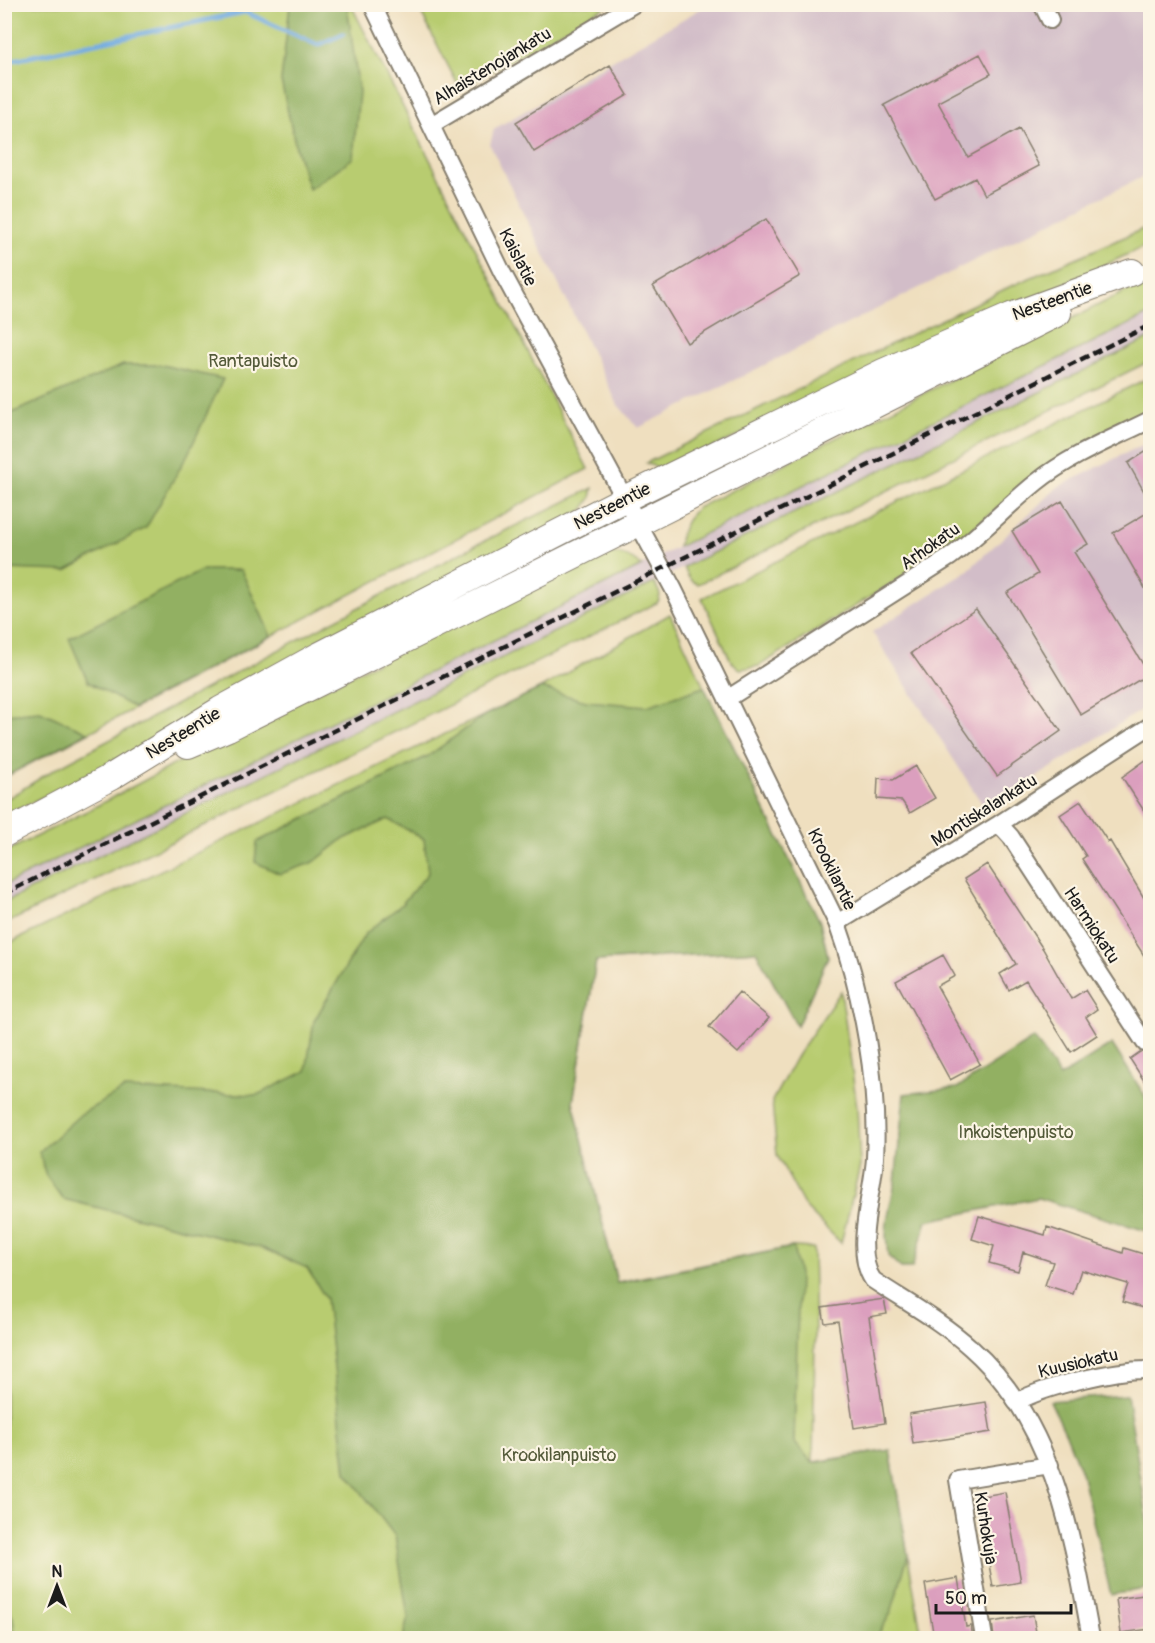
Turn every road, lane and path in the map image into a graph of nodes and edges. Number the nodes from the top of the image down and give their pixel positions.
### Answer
1 (372, 4) edge
2 (634, 4) edge
3 (1042, 4) edge
4 (1050, 20) dead end
5 (431, 125) junction
6 (1141, 268) edge
7 (1150, 420) edge
8 (626, 498) junction
9 (639, 523) junction
10 (727, 699) junction
11 (1150, 726) edge
12 (111, 777) junction
13 (999, 824) junction
14 (4, 834) edge
15 (837, 923) junction
16 (1150, 1039) edge
17 (1150, 1370) edge
18 (1016, 1402) junction
19 (1050, 1465) junction
20 (984, 1638) edge
21 (1091, 1638) edge

1 - 5 street, Kaislatie
2 - 5 street, Alhaistenojankatu
3 - 4 street
5 - 8 street, Kaislatie
6 - 8 main road, Nesteentie
6 - 9 main road, Nesteentie
7 - 10 street, Arhokatu
8 - 9 street, Kaislatie
8 - 12 main road, Nesteentie
9 - 10 street, Krookilantie
9 - 12 main road, Nesteentie
10 - 15 street, Krookilantie
11 - 13 street, Montiskalankatu
12 - 14 main road, Nesteentie
13 - 15 street, Montiskalankatu
13 - 16 street, Harmiokatu
15 - 18 street, Krookilantie
17 - 18 street, Kuusiokatu
18 - 19 street
19 - 20 street, Kurhokuja
19 - 21 street

